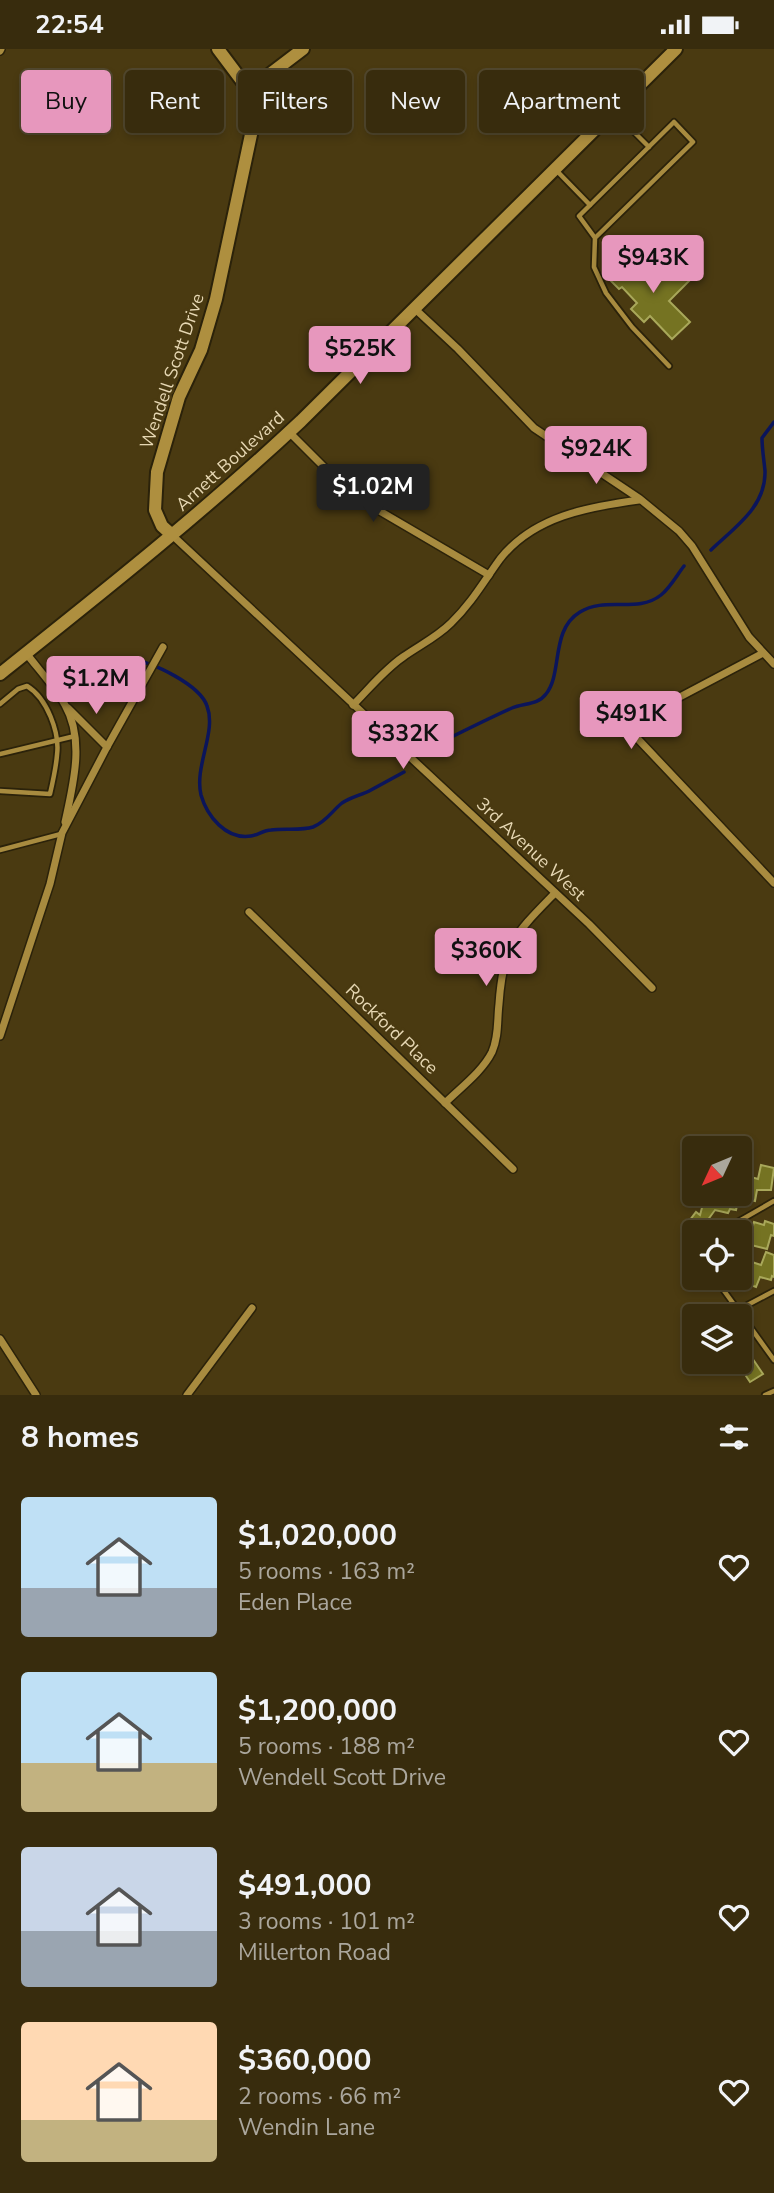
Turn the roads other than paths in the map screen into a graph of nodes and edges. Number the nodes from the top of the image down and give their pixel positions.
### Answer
1 (218, 49) edge
2 (303, 49) edge
3 (676, 49) edge
4 (275, 70) edge
5 (238, 75) edge
6 (644, 80) edge
7 (251, 133) edge
8 (590, 133) edge
9 (635, 133) edge
10 (649, 147) junction
11 (554, 168) junction
12 (590, 205) junction
13 (595, 238) junction
14 (414, 308) junction
15 (669, 366) dead end
16 (289, 432) junction
17 (640, 499) junction
18 (172, 535) junction
19 (489, 575) junction
20 (162, 650) dead end
21 (26, 653) junction
22 (763, 653) junction
23 (774, 664) edge
24 (0, 674) edge
25 (0, 704) edge
26 (65, 705) junction
27 (353, 705) junction
28 (75, 736) junction
29 (56, 740) junction
30 (107, 747) junction
31 (0, 754) edge
32 (0, 791) edge
33 (62, 833) junction
34 (0, 850) edge
35 (774, 883) edge
36 (555, 893) junction
37 (249, 912) dead end
38 (652, 988) dead end
39 (0, 1036) edge
40 (444, 1103) junction
41 (513, 1169) dead end
42 (774, 1201) edge
43 (741, 1220) edge
44 (774, 1291) edge
45 (749, 1304) edge
46 (252, 1308) dead end
47 (752, 1329) edge
48 (0, 1339) edge
49 (774, 1360) edge
50 (774, 1391) edge
51 (36, 1395) edge
52 (187, 1395) edge
53 (765, 1395) edge

1 - 5 main road
2 - 4 main road
3 - 6 main road, Arnett Boulevard
7 - 18 main road, Wendell Scott Drive
8 - 11 main road, Arnett Boulevard
9 - 10 lane
10 - 12 lane
10 - 13 lane
11 - 12 lane
11 - 14 main road, Arnett Boulevard
12 - 13 lane
13 - 15 lane
14 - 16 main road, Arnett Boulevard
14 - 17 street
16 - 18 main road, Arnett Boulevard
16 - 19 street
17 - 19 street
17 - 22 street
18 - 21 main road, Arnett Boulevard
18 - 27 street, 3rd Avenue West
19 - 27 street
20 - 30 street
21 - 24 main road, Arnett Boulevard
21 - 26 street
22 - 23 street
22 - 35 street
25 - 29 lane
26 - 28 street
26 - 30 street
27 - 36 street, 3rd Avenue West
28 - 29 lane
28 - 33 street
29 - 31 lane
29 - 32 lane
30 - 33 street
33 - 34 lane
33 - 39 street
36 - 38 street, 3rd Avenue West
36 - 40 street
37 - 40 street, Rockford Place
40 - 41 street, Rockford Place
42 - 43 lane
44 - 45 lane
46 - 52 street
47 - 49 lane
48 - 51 street
50 - 53 lane

